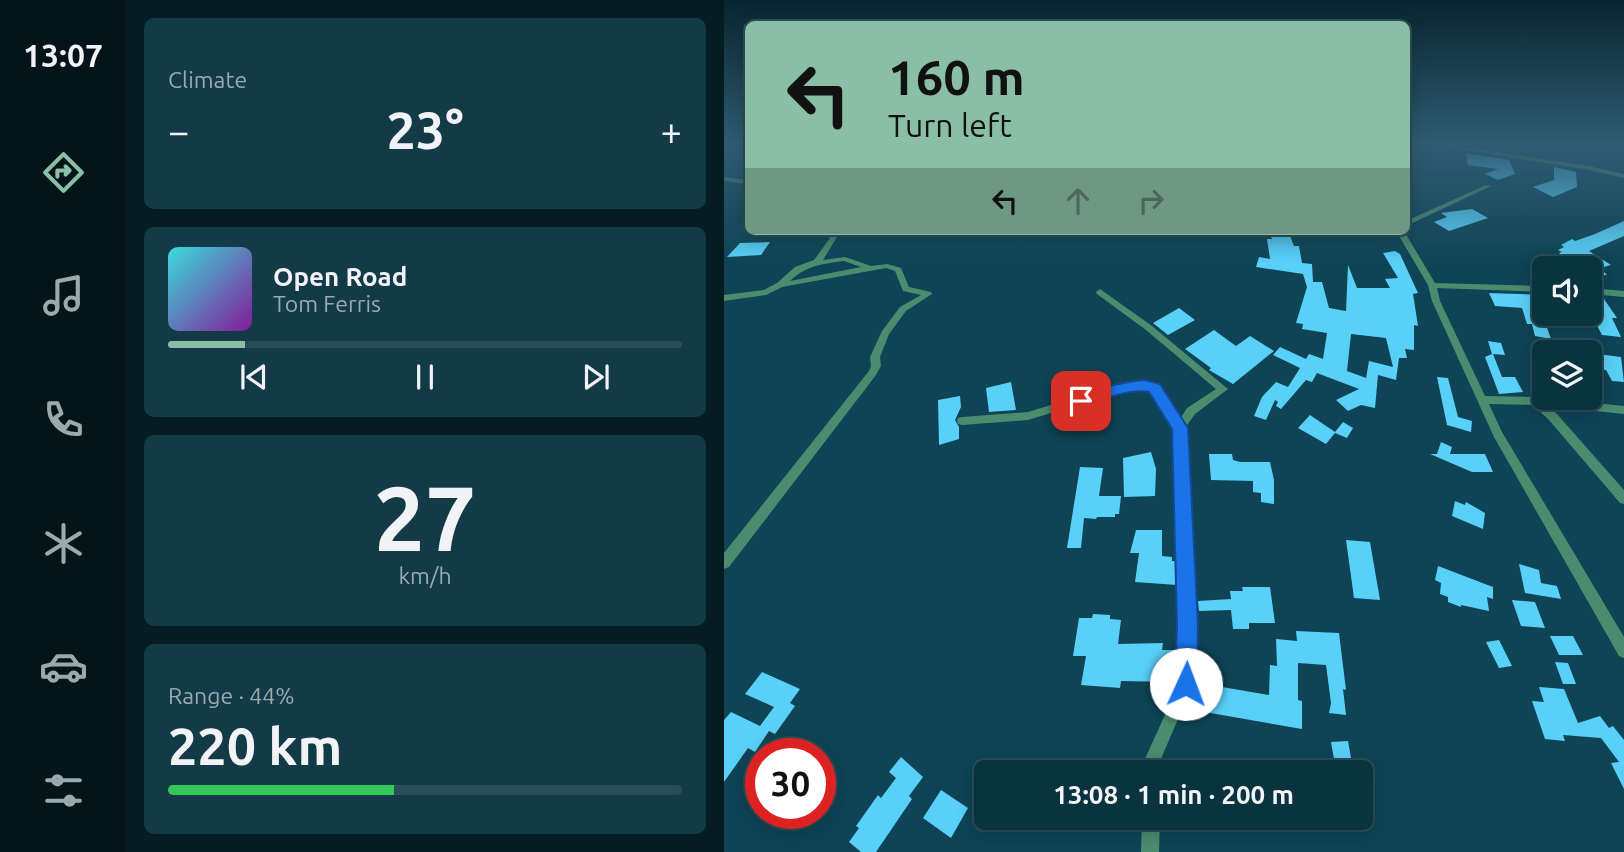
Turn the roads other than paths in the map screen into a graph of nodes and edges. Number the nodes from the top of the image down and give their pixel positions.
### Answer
1 (1488, 186) dead end
2 (1410, 222) edge
3 (832, 235) edge
4 (1402, 235) edge
5 (814, 263) junction
6 (870, 268) junction
7 (780, 285) junction
8 (1432, 285) junction
9 (1532, 289) edge
10 (1100, 292) dead end
11 (1602, 292) edge
12 (1624, 294) edge
13 (724, 298) edge
14 (1484, 400) junction
15 (1532, 401) edge
16 (1602, 408) edge
17 (1545, 410) edge
18 (1624, 410) edge
19 (962, 421) dead end
20 (1180, 428) junction
21 (1624, 499) edge
22 (724, 564) edge
23 (1624, 651) edge
24 (1152, 760) edge
25 (1151, 830) edge
26 (1150, 852) edge

1 - 2 street
3 - 5 street
4 - 8 street
5 - 6 street
5 - 7 street
6 - 7 street
6 - 22 street
7 - 13 street
8 - 9 street
8 - 14 street
10 - 20 street
11 - 12 street
14 - 15 street
14 - 23 street
16 - 18 street
17 - 21 street
19 - 20 street
20 - 24 street
25 - 26 street

